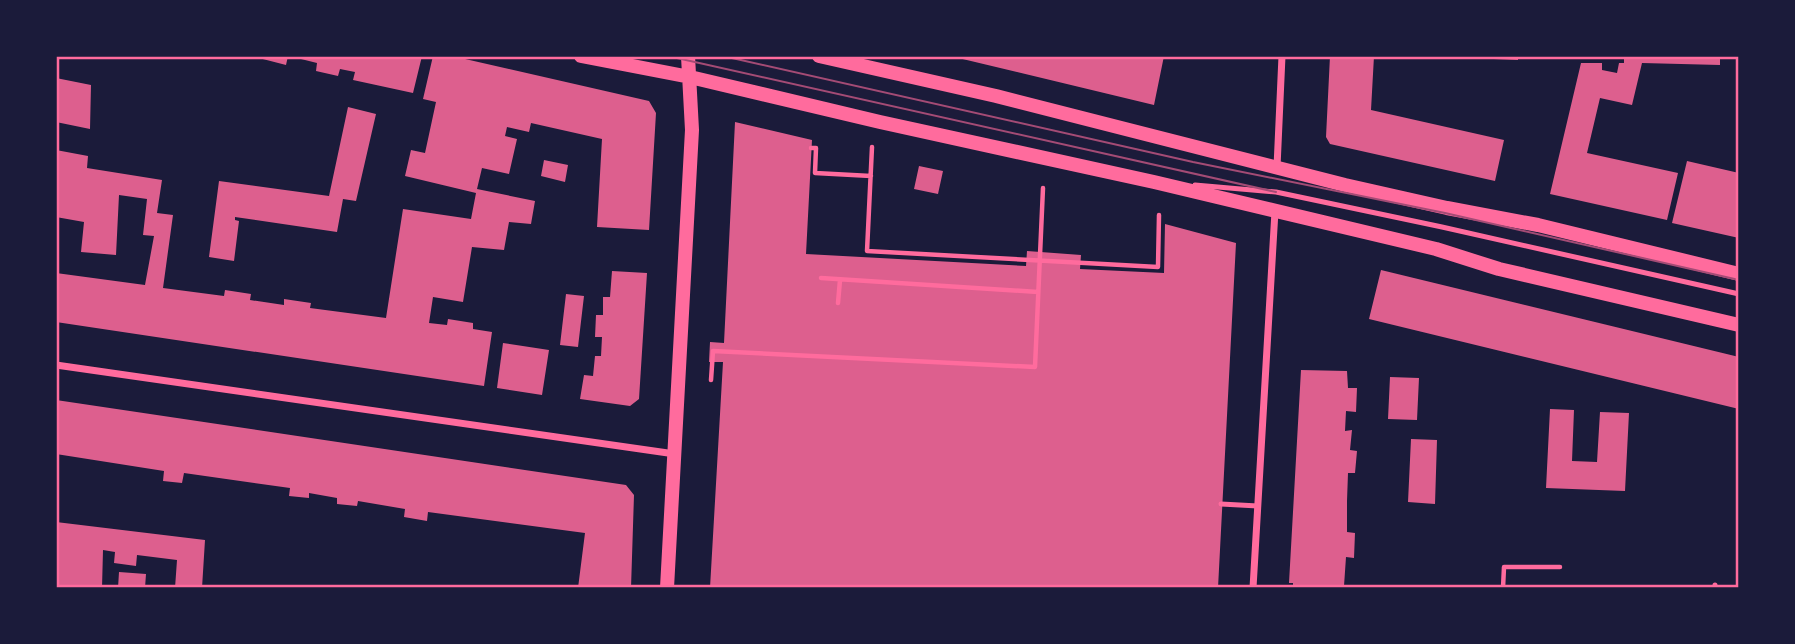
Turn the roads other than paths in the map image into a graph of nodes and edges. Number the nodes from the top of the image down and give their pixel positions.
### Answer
1 (581, 56) edge
2 (688, 56) edge
3 (819, 56) edge
4 (1282, 56) edge
5 (690, 77) junction
6 (1277, 167) junction
7 (1154, 182) junction
8 (1276, 192) junction
9 (1275, 211) junction
10 (1739, 274) edge
11 (1739, 294) edge
12 (1739, 325) edge
13 (56, 365) edge
14 (674, 454) junction
15 (1221, 504) dead end
16 (1258, 506) junction
17 (667, 588) edge
18 (1252, 588) edge

1 - 5 main road
2 - 5 main road
3 - 6 main road
4 - 6 street
5 - 7 main road
5 - 14 main road
6 - 10 main road
7 - 8 lane
7 - 9 main road
8 - 9 lane
8 - 11 lane
9 - 12 main road
9 - 16 street
13 - 14 street
14 - 17 main road
15 - 16 lane
16 - 18 street

